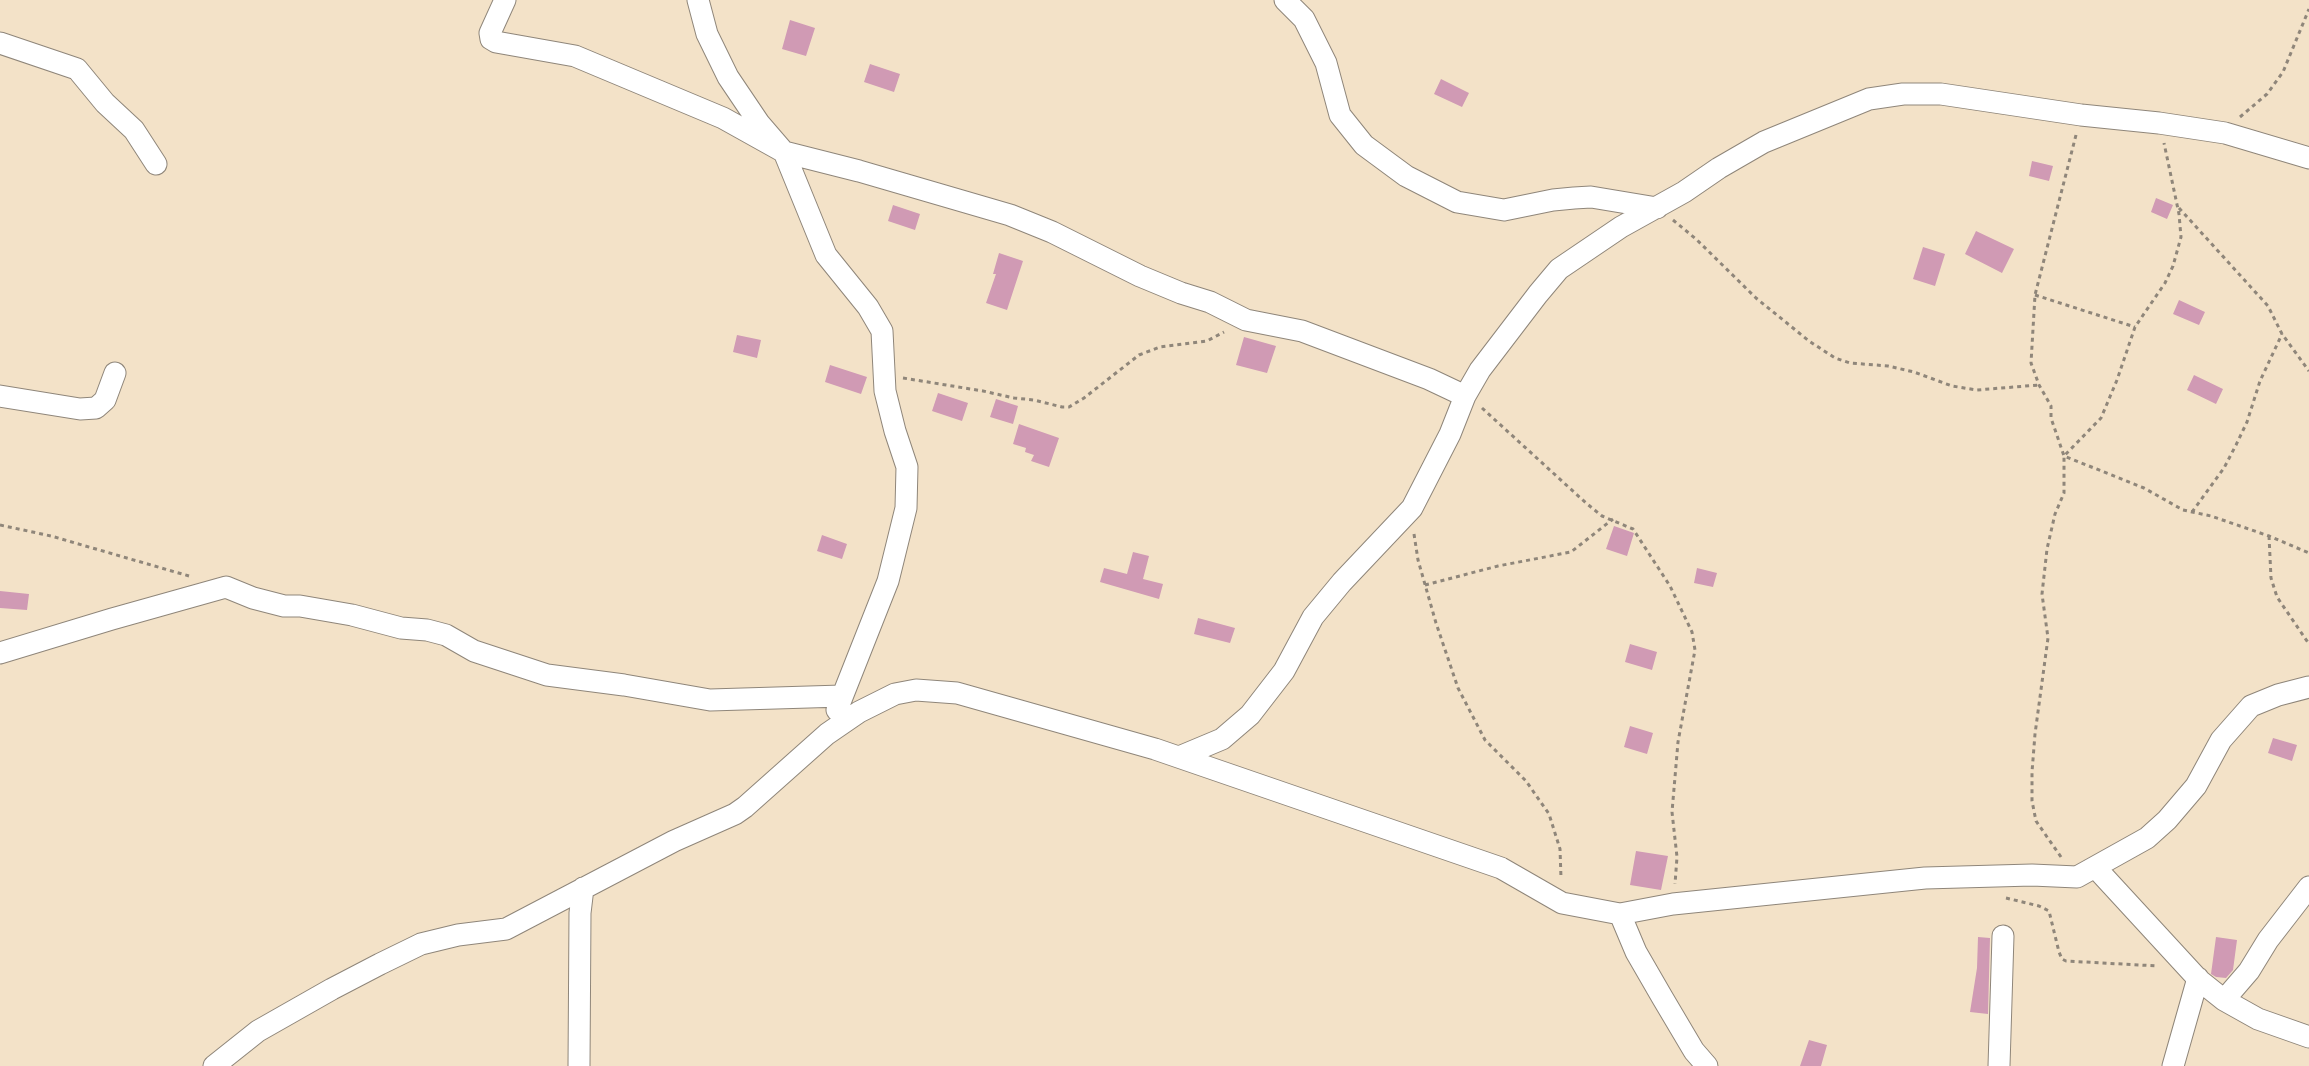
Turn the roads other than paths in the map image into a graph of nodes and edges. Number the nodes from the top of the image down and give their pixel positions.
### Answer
1 (505, 0) edge
2 (698, 0) edge
3 (1292, 4) edge
4 (0, 43) edge
5 (784, 152) junction
6 (2309, 158) edge
7 (156, 164) dead end
8 (1657, 208) junction
9 (114, 373) dead end
10 (0, 396) edge
11 (1465, 396) junction
12 (0, 653) edge
13 (2309, 687) edge
14 (842, 696) junction
15 (827, 734) junction
16 (1179, 757) junction
17 (2086, 872) junction
18 (2309, 887) edge
19 (583, 888) junction
20 (1620, 914) junction
21 (2003, 936) dead end
22 (2193, 973) junction
23 (2224, 1000) junction
24 (2309, 1036) edge
25 (214, 1066) edge
26 (580, 1066) edge
27 (1707, 1066) edge
28 (1999, 1066) edge
29 (2173, 1066) edge

1 - 5 street
2 - 5 street
3 - 8 street
4 - 7 street
5 - 11 street
5 - 14 street
6 - 8 street
8 - 11 street
9 - 10 street
11 - 16 street
12 - 14 street
13 - 17 street
14 - 15 street
15 - 16 street
15 - 19 street
16 - 20 street
17 - 20 street
17 - 22 street
18 - 23 street
19 - 25 street
19 - 26 street
20 - 27 street
21 - 28 street
22 - 23 street
22 - 29 street
23 - 24 street

